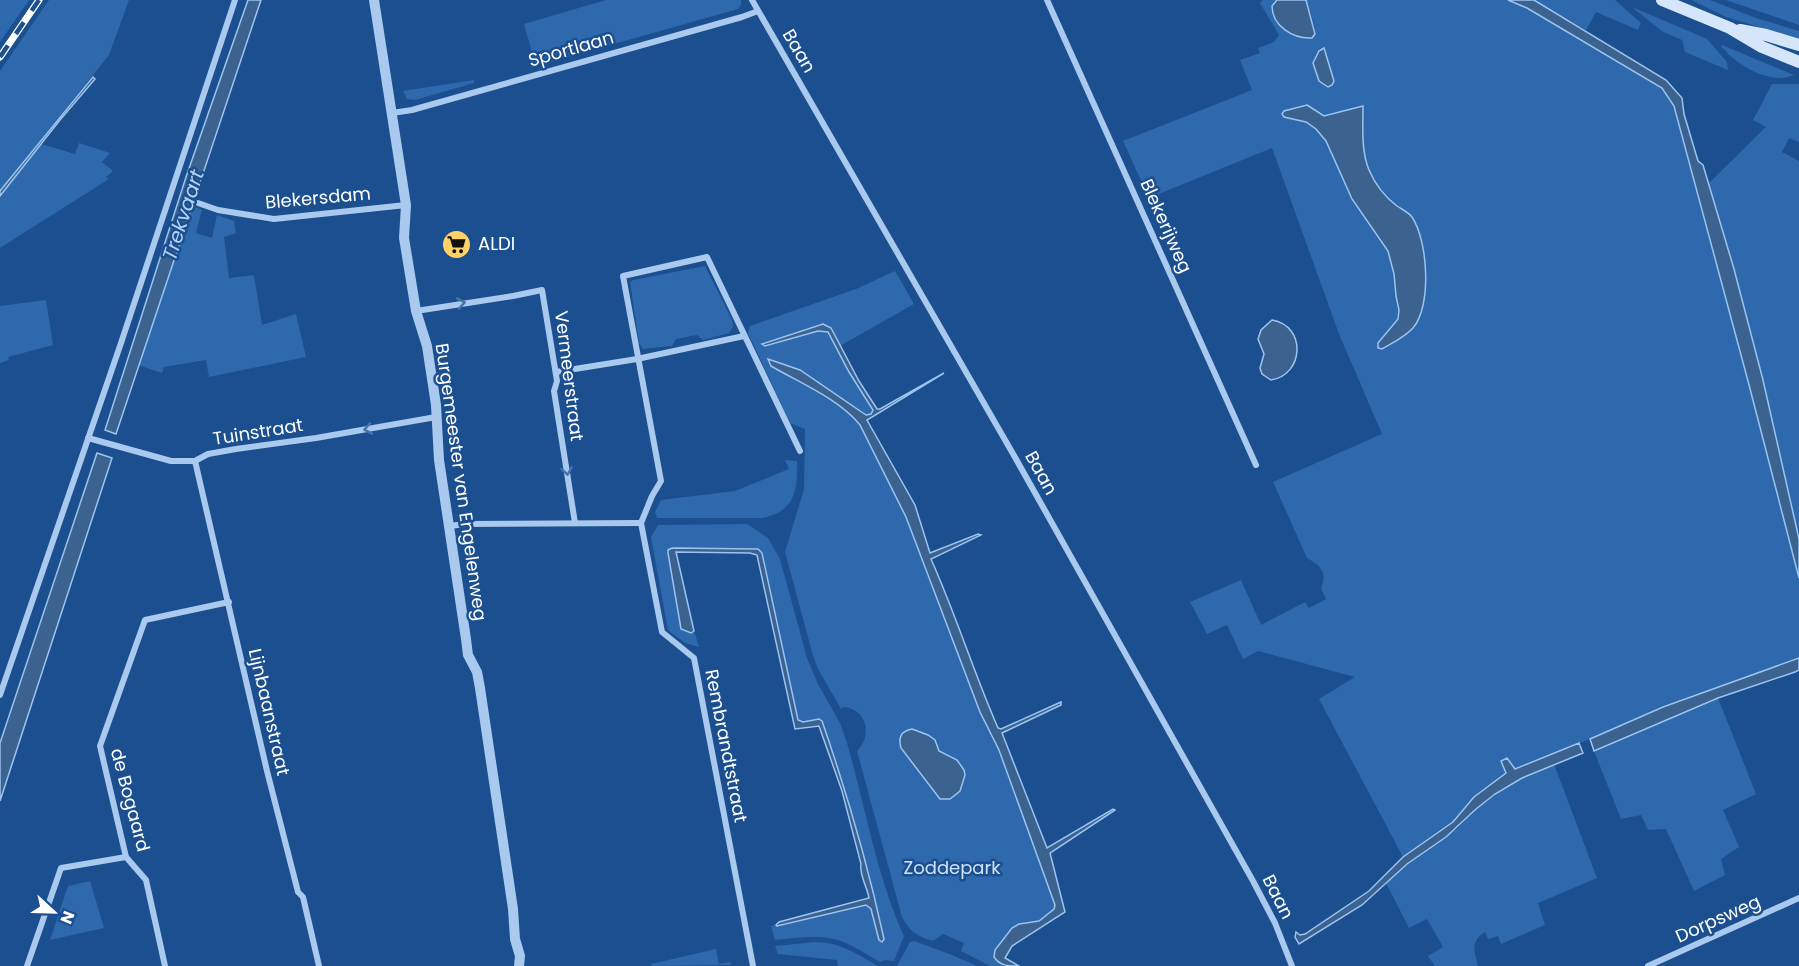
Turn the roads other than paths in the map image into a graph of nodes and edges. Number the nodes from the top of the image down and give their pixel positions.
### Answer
1 (235, 0) edge
2 (374, 0) edge
3 (752, 0) edge
4 (1047, 0) edge
5 (1662, 0) edge
6 (758, 11) junction
7 (1730, 28) junction
8 (1799, 45) edge
9 (1799, 62) edge
10 (392, 114) junction
11 (198, 203) dead end
12 (406, 204) junction
13 (416, 310) junction
14 (744, 336) junction
15 (637, 359) junction
16 (556, 372) junction
17 (436, 417) junction
18 (88, 438) junction
19 (800, 451) dead end
20 (195, 461) junction
21 (1256, 465) dead end
22 (575, 523) junction
23 (642, 524) junction
24 (449, 526) junction
25 (229, 602) junction
26 (0, 695) edge
27 (126, 857) junction
28 (1799, 898) edge
29 (27, 966) edge
30 (165, 966) edge
31 (319, 966) edge
32 (519, 966) edge
33 (753, 966) edge
34 (1292, 966) edge
35 (1648, 966) edge

1 - 18 street
2 - 10 street, Burgemeester van Engelenweg
3 - 6 street, Baan
4 - 21 street, Blekerijweg
5 - 7 main road
6 - 10 street, Sportlaan
6 - 34 street, Baan
7 - 8 main road
7 - 9 main road
10 - 12 street, Burgemeester van Engelenweg
11 - 12 street, Blekersdam
12 - 13 street, Burgemeester van Engelenweg
13 -> 16 street, Vermeerstraat
13 - 17 street, Burgemeester van Engelenweg
14 - 15 street
14 - 15 street
14 - 19 street
15 - 16 street
15 - 23 street
16 -> 22 street, Vermeerstraat
17 -> 20 street, Tuinstraat
17 - 24 street, Burgemeester van Engelenweg
18 - 20 street, Tuinstraat
18 - 26 street
20 - 25 street, Lijnbaanstraat
22 - 23 street
22 - 24 street
23 - 33 street, Rembrandtstraat
24 - 32 street, Burgemeester van Engelenweg
25 - 27 street, de Bogaard
25 - 31 street, Lijnbaanstraat
27 - 29 street
27 - 30 street, de Bogaard
28 - 35 street, Dorpsweg

